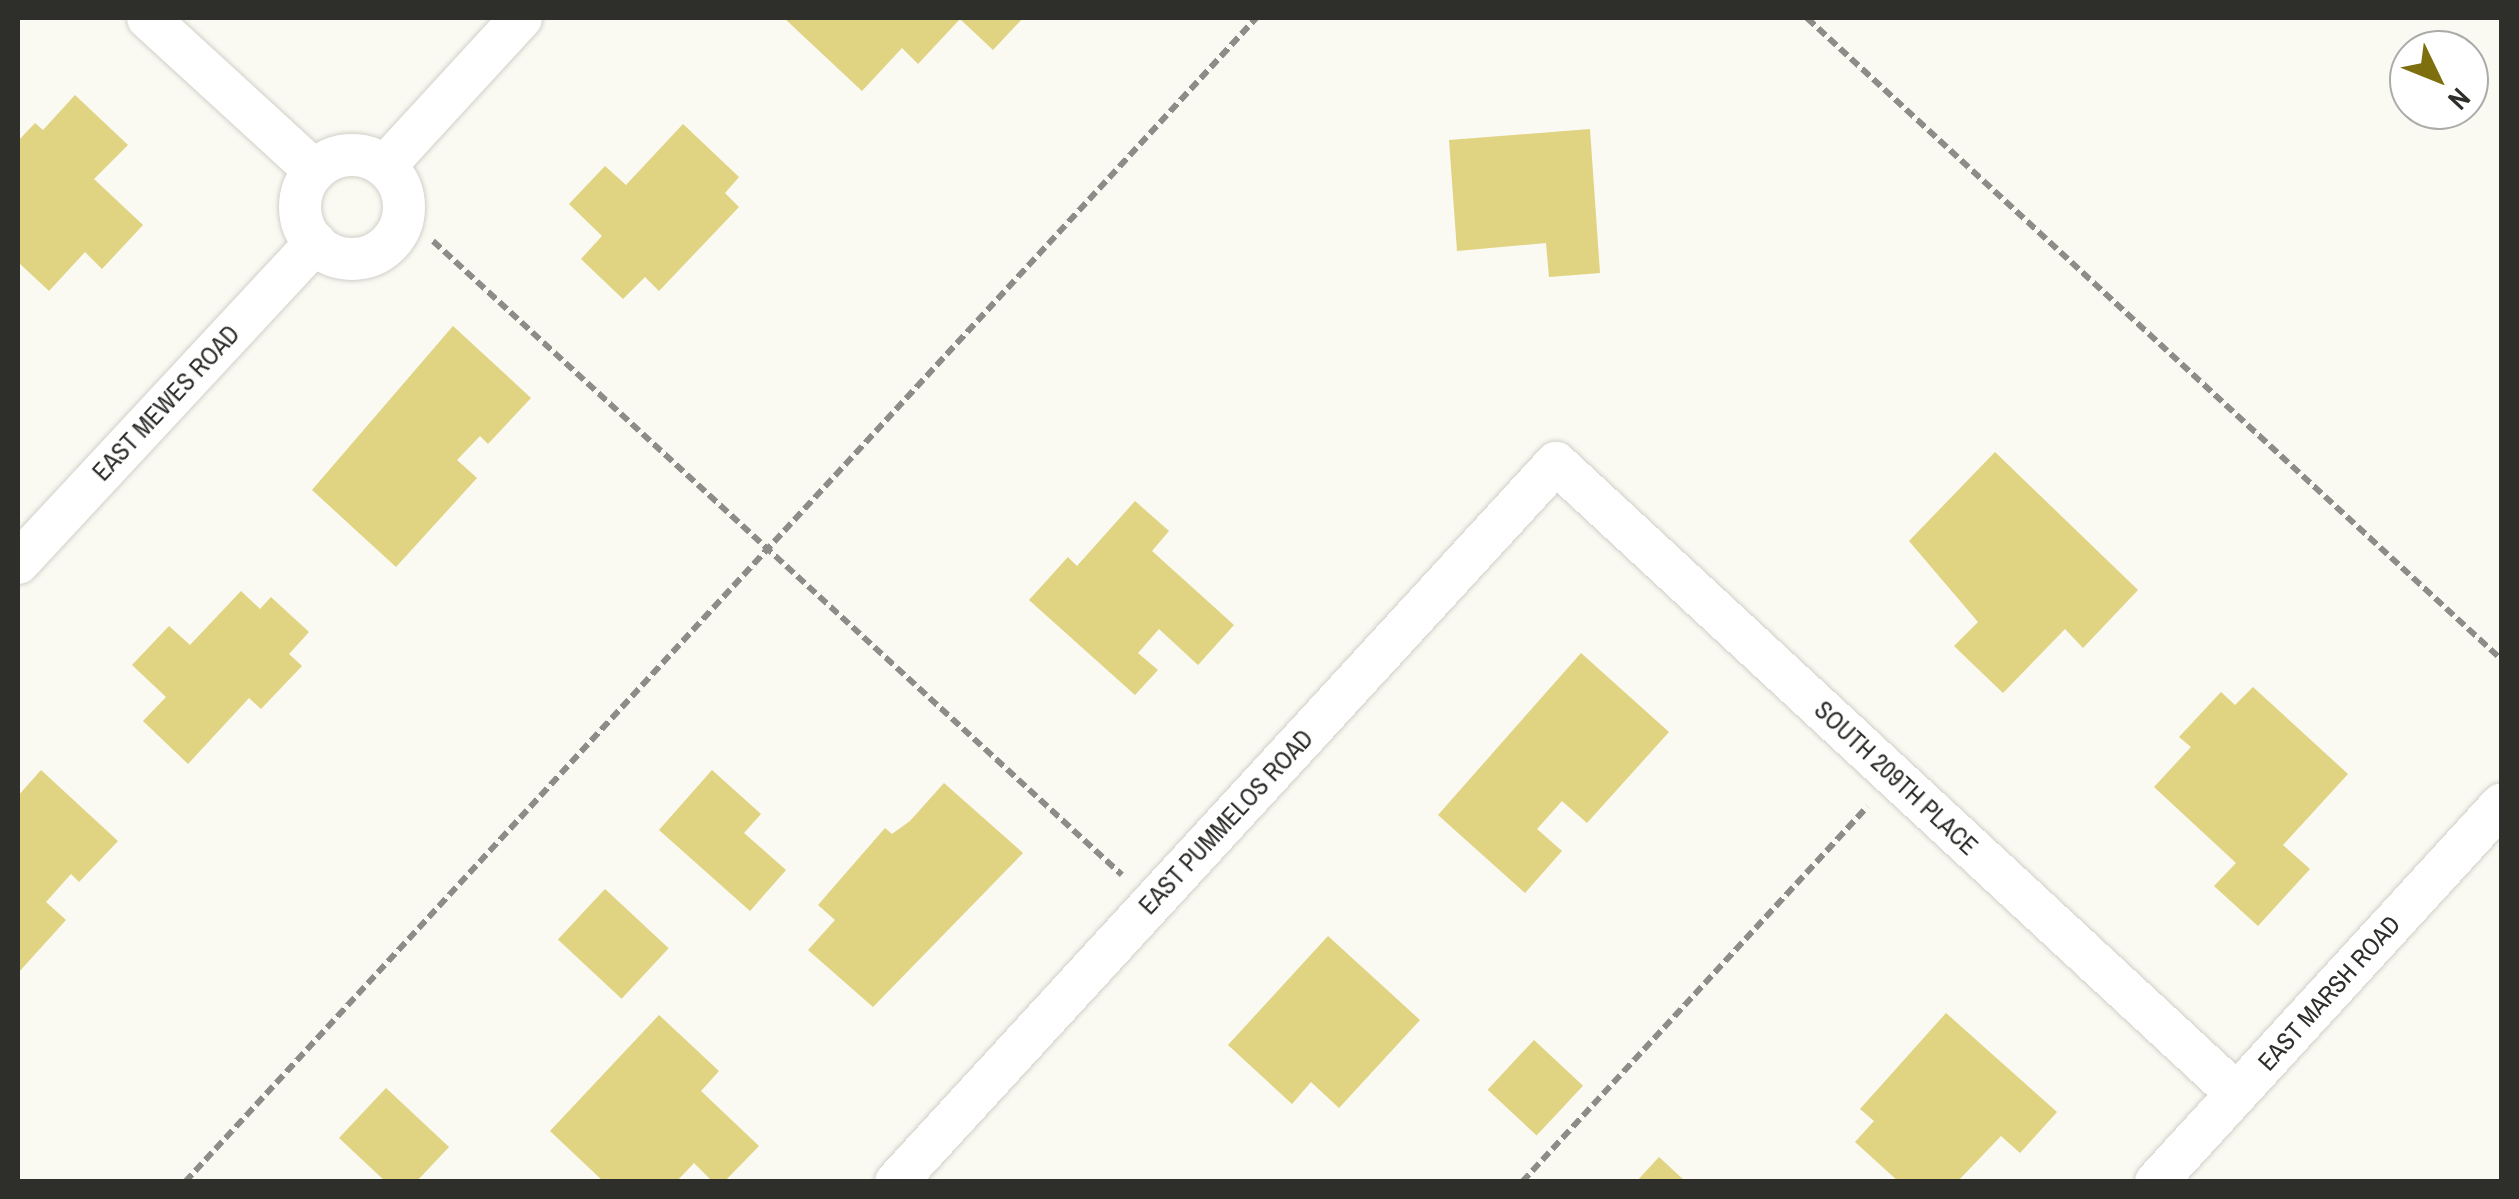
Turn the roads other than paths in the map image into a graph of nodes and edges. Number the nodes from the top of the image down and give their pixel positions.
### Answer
1 (148, 18) edge
2 (521, 18) edge
3 (385, 166) junction
4 (315, 171) junction
5 (315, 243) junction
6 (1556, 463) joint
7 (18, 563) edge
8 (2502, 804) edge
9 (2237, 1094) junction
10 (896, 1182) edge
11 (2156, 1182) edge

1 - 4 street
2 - 3 street
3 - 4 street
3 - 5 street
4 - 5 street
5 - 7 street, EAST MEWES ROAD
6 - 9 street, SOUTH 209TH PLACE
6 - 10 street, EAST PUMMELOS ROAD
8 - 9 street, EAST MARSH ROAD
9 - 11 street, EAST MARSH ROAD

